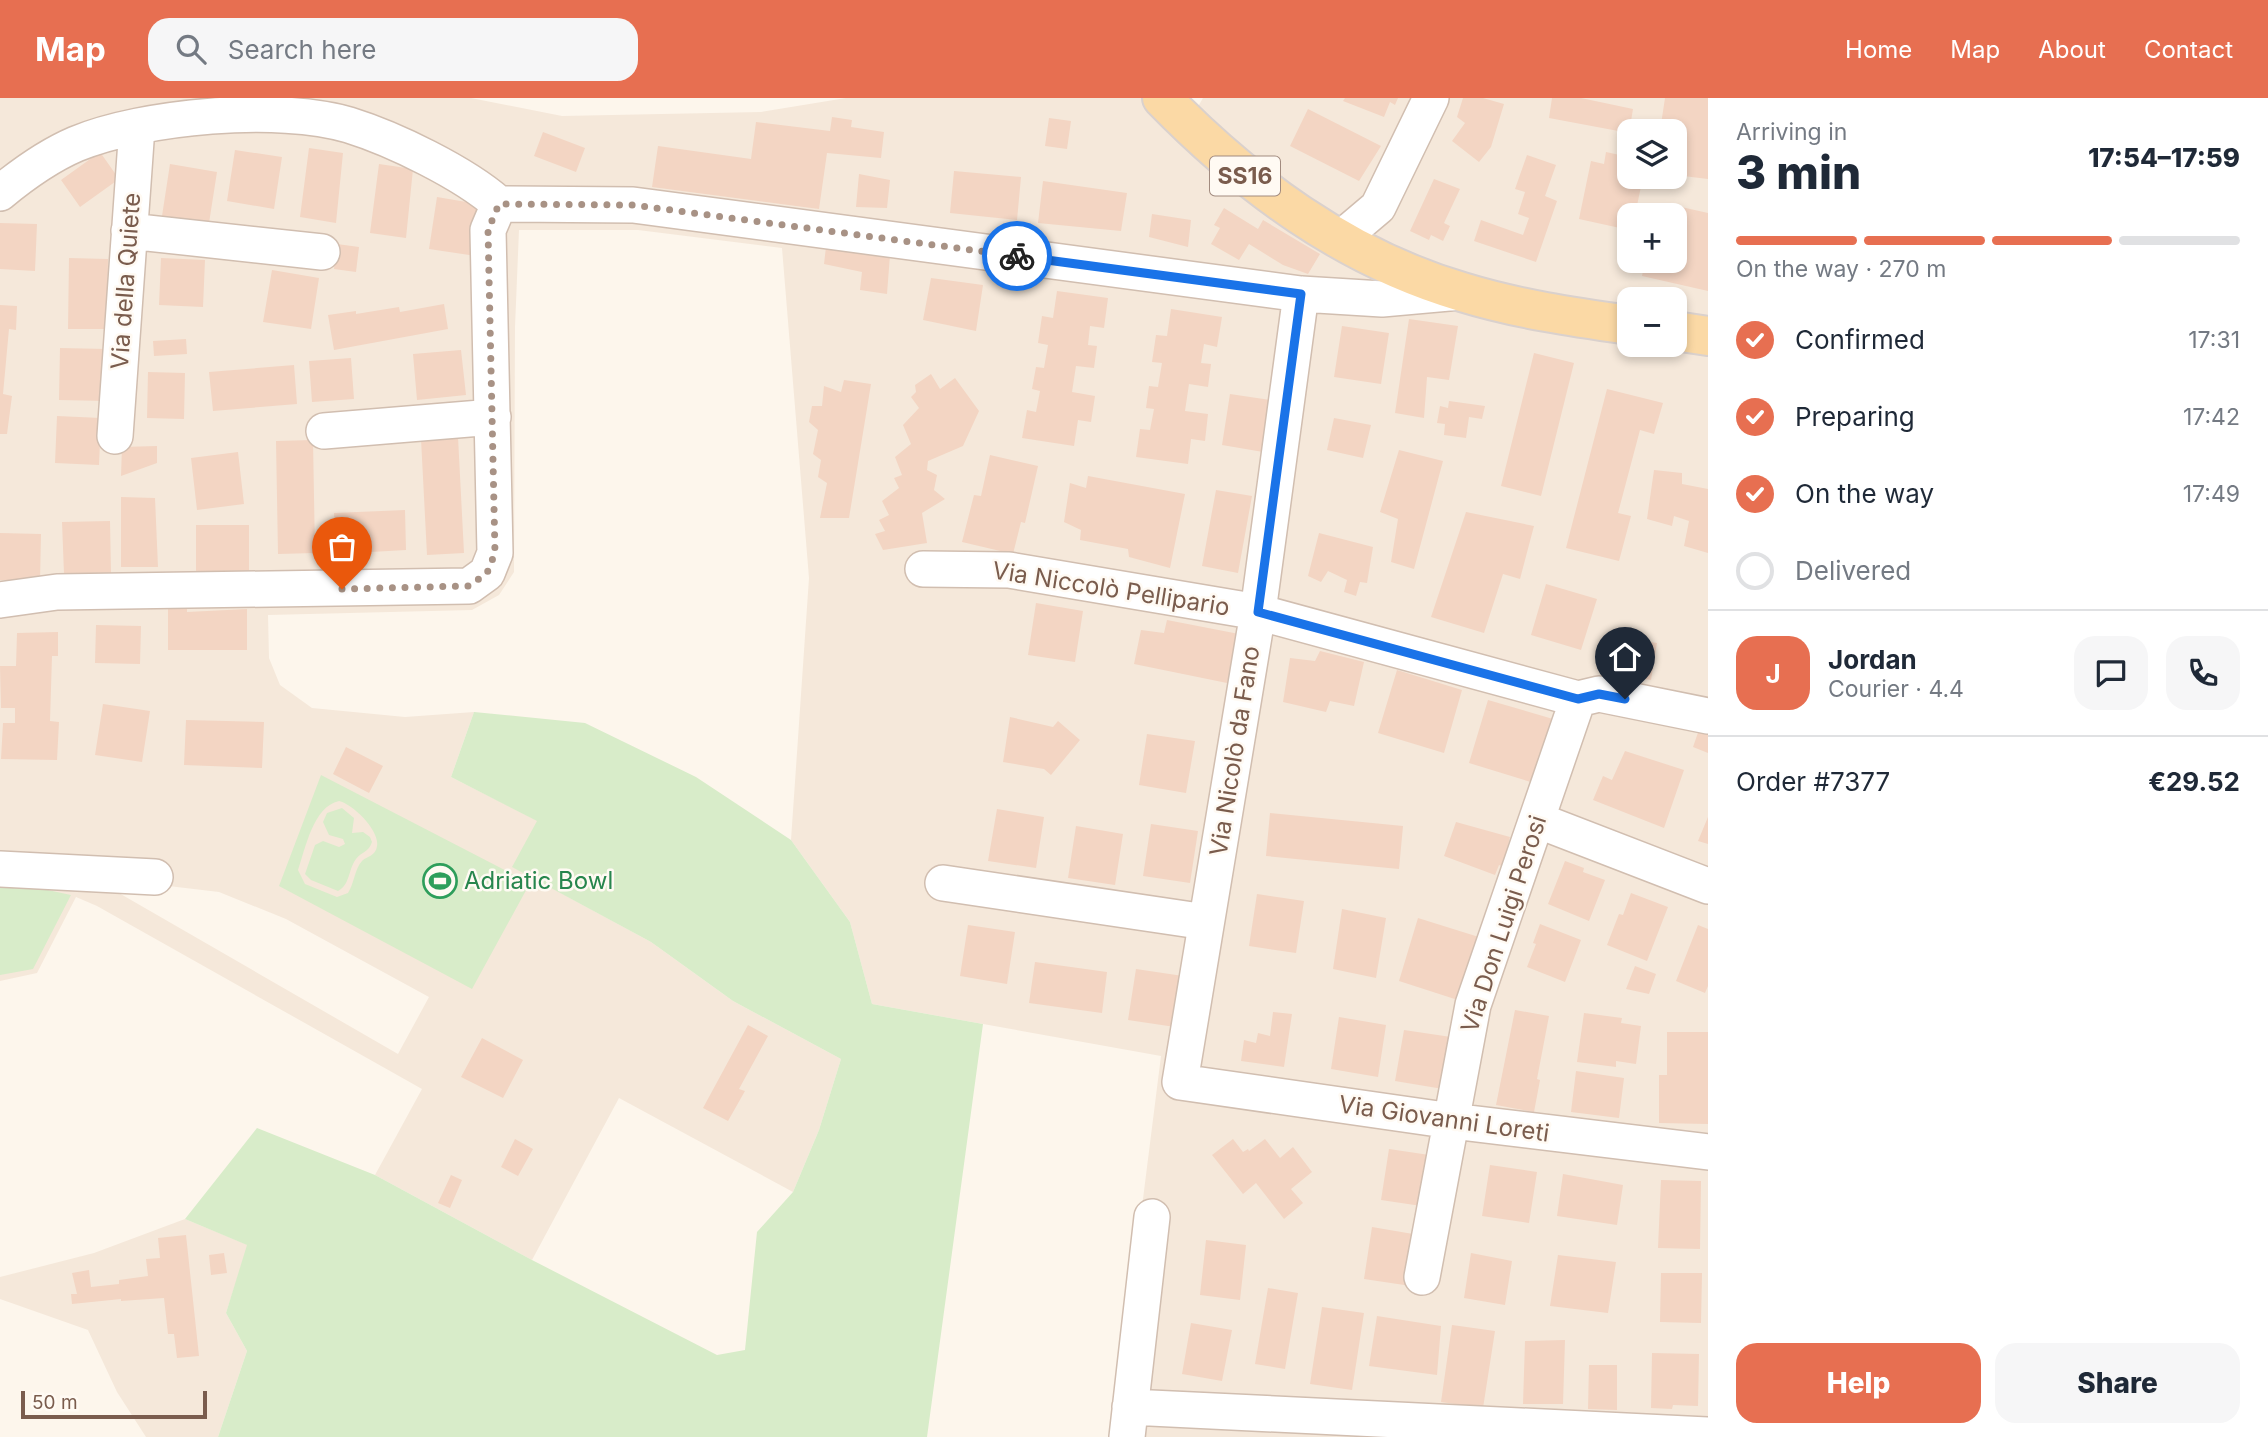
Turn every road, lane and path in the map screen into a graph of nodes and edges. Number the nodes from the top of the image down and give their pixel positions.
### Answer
1 (1162, 98) edge
2 (1431, 98) edge
3 (137, 127) junction
4 (0, 193) edge
5 (499, 204) junction
6 (1378, 207) junction
7 (130, 232) junction
8 (1339, 240) junction
9 (322, 252) dead end
10 (1383, 262) junction
11 (1460, 292) junction
12 (1301, 294) junction
13 (1617, 323) edge
14 (1687, 333) edge
15 (1708, 336) edge
16 (493, 417) junction
17 (324, 430) dead end
18 (115, 436) dead end
19 (923, 569) dead end
20 (0, 600) edge
21 (1258, 612) junction
22 (1578, 699) junction
23 (1708, 716) edge
24 (1537, 820) junction
25 (0, 869) edge
26 (155, 877) dead end
27 (943, 883) dead end
28 (1708, 886) edge
29 (1206, 922) junction
30 (1180, 1082) joint
31 (1452, 1121) junction
32 (1708, 1152) edge
33 (1152, 1217) dead end
34 (1422, 1277) dead end
35 (1128, 1422) edge
36 (1708, 1435) edge

1 - 8 main road, SS16
2 - 6 street
3 - 4 street
3 - 5 street
3 - 7 street, Via della Quiete
5 - 12 street
5 - 16 street
6 - 8 street
6 - 10 street
7 - 9 street
7 - 18 street, Via della Quiete
8 - 10 main road, SS16
10 - 11 main road, SS16
11 - 12 street
11 - 13 main road, SS16
12 - 21 street, Via Nicolò da Fano
14 - 15 main road
16 - 17 street
16 - 20 street
19 - 21 street, Via Niccolò Pellipario
21 - 22 street, Via Niccolò Pellipario
21 - 29 street, Via Nicolò da Fano
22 - 23 street, Via Niccolò Pellipario
22 - 24 street, Via Don Luigi Perosi
24 - 28 street
24 - 31 street, Via Don Luigi Perosi
25 - 26 street
27 - 29 street
29 - 30 street, Via Nicolò da Fano
30 - 31 street, Via Giovanni Loreti
31 - 32 street, Via Giovanni Loreti
31 - 34 street, Via Don Luigi Perosi
33 - 35 street
35 - 36 street

